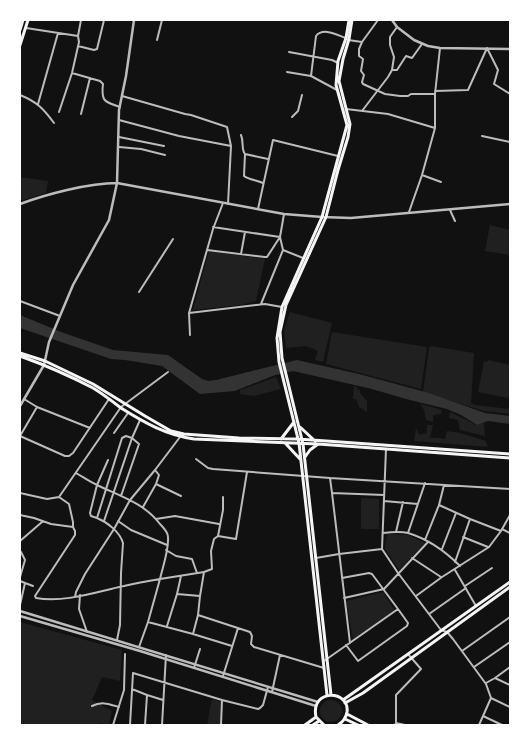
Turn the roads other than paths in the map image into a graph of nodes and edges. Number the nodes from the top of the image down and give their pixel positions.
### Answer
1 (23, 20) edge
2 (28, 20) edge
3 (81, 20) edge
4 (104, 20) edge
5 (134, 20) edge
6 (162, 20) edge
7 (351, 20) edge
8 (378, 20) edge
9 (392, 20) edge
10 (397, 27) junction
11 (26, 28) junction
12 (20, 30) edge
13 (58, 33) junction
14 (78, 36) junction
15 (347, 39) junction
16 (157, 40) dead end
17 (362, 42) junction
18 (422, 43) junction
19 (20, 45) edge
20 (78, 46) junction
21 (440, 48) junction
22 (487, 48) junction
23 (510, 49) edge
24 (289, 52) dead end
25 (314, 56) junction
26 (338, 63) junction
27 (392, 70) junction
28 (287, 72) dead end
29 (72, 73) junction
30 (312, 76) junction
31 (90, 78) junction
32 (338, 90) junction
33 (377, 90) junction
34 (435, 92) junction
35 (510, 94) edge
36 (20, 95) edge
37 (302, 95) dead end
38 (122, 96) junction
39 (38, 104) junction
40 (120, 107) junction
41 (345, 109) junction
42 (362, 110) junction
43 (59, 112) dead end
44 (80, 114) dead end
45 (292, 117) dead end
46 (119, 120) junction
47 (54, 123) dead end
48 (435, 128) junction
49 (241, 135) dead end
50 (482, 136) dead end
51 (119, 137) junction
52 (510, 142) edge
53 (164, 146) dead end
54 (231, 146) junction
55 (119, 147) junction
56 (245, 154) junction
57 (165, 155) dead end
58 (338, 156) junction
59 (268, 159) junction
60 (422, 175) junction
61 (441, 182) dead end
62 (117, 183) junction
63 (263, 183) junction
64 (223, 203) junction
65 (20, 204) edge
66 (228, 204) junction
67 (510, 204) edge
68 (258, 209) junction
69 (450, 210) dead end
70 (409, 212) junction
71 (284, 214) junction
72 (322, 217) junction
73 (326, 217) junction
74 (455, 221) dead end
75 (214, 227) junction
76 (245, 232) junction
77 (280, 237) junction
78 (173, 239) dead end
79 (207, 250) junction
80 (283, 250) junction
81 (241, 254) junction
82 (305, 259) junction
83 (139, 292) dead end
84 (20, 301) edge
85 (261, 304) junction
86 (282, 307) junction
87 (189, 313) junction
88 (60, 316) junction
89 (190, 335) dead end
90 (20, 353) edge
91 (20, 356) edge
92 (281, 361) junction
93 (44, 363) junction
94 (168, 372) dead end
95 (284, 373) junction
96 (109, 399) junction
97 (24, 400) junction
98 (125, 404) junction
99 (20, 406) edge
100 (37, 407) junction
101 (121, 407) junction
102 (128, 412) junction
103 (140, 419) junction
104 (294, 422) junction
105 (299, 426) junction
106 (90, 428) junction
107 (114, 433) dead end
108 (20, 436) edge
109 (180, 437) junction
110 (132, 438) junction
111 (281, 439) junction
112 (300, 441) junction
113 (315, 441) junction
114 (286, 444) junction
115 (318, 444) junction
116 (386, 449) junction
117 (510, 454) edge
118 (304, 458) junction
119 (510, 458) edge
120 (196, 459) dead end
121 (300, 459) junction
122 (108, 460) dead end
123 (155, 470) junction
124 (246, 472) junction
125 (76, 473) junction
126 (305, 476) junction
127 (330, 478) junction
128 (385, 482) junction
129 (425, 483) junction
130 (156, 484) junction
131 (444, 485) junction
132 (97, 486) junction
133 (107, 489) junction
134 (510, 489) edge
135 (20, 493) edge
136 (114, 493) junction
137 (332, 493) junction
138 (384, 495) junction
139 (121, 496) junction
140 (181, 496) dead end
141 (59, 497) junction
142 (223, 497) dead end
143 (130, 500) junction
144 (384, 501) junction
145 (403, 502) junction
146 (418, 504) junction
147 (439, 505) junction
148 (143, 507) junction
149 (456, 513) junction
150 (20, 514) edge
151 (510, 515) edge
152 (97, 518) junction
153 (156, 519) junction
154 (470, 519) junction
155 (104, 521) junction
156 (118, 521) junction
157 (42, 522) junction
158 (219, 524) junction
159 (73, 527) junction
160 (114, 529) junction
161 (501, 530) junction
162 (396, 532) junction
163 (383, 533) junction
164 (408, 533) junction
165 (510, 533) edge
166 (218, 536) junction
167 (463, 537) junction
168 (425, 540) junction
169 (20, 541) edge
170 (428, 542) junction
171 (167, 545) junction
172 (489, 547) junction
173 (382, 549) junction
174 (166, 550) junction
175 (442, 550) junction
176 (20, 552) edge
177 (339, 554) junction
178 (314, 558) junction
179 (412, 558) junction
180 (455, 562) junction
181 (460, 566) junction
182 (492, 568) dead end
183 (455, 570) junction
184 (204, 572) junction
185 (197, 573) junction
186 (398, 573) junction
187 (181, 576) junction
188 (20, 577) edge
189 (342, 578) junction
190 (442, 578) junction
191 (160, 579) junction
192 (20, 581) edge
193 (510, 582) edge
194 (25, 583) junction
195 (33, 586) dead end
196 (121, 586) junction
197 (466, 587) junction
198 (510, 587) edge
199 (384, 589) junction
200 (177, 594) junction
201 (80, 595) junction
202 (200, 596) junction
203 (416, 596) junction
204 (75, 597) junction
205 (344, 598) junction
206 (20, 605) edge
207 (476, 606) junction
208 (398, 609) junction
209 (20, 611) edge
210 (198, 614) junction
211 (429, 614) junction
212 (20, 616) edge
213 (510, 617) edge
214 (148, 622) junction
215 (167, 626) junction
216 (238, 628) junction
217 (441, 630) junction
218 (87, 632) junction
219 (447, 632) junction
220 (193, 634) junction
221 (117, 641) junction
222 (510, 642) edge
223 (350, 643) junction
224 (346, 645) junction
225 (232, 646) junction
226 (139, 649) junction
227 (200, 649) dead end
228 (462, 651) junction
229 (125, 654) dead end
230 (408, 654) junction
231 (166, 655) junction
232 (280, 655) junction
233 (411, 657) junction
234 (166, 659) junction
235 (325, 661) junction
236 (194, 666) junction
237 (474, 667) junction
238 (510, 667) edge
239 (324, 668) junction
240 (223, 675) junction
241 (495, 678) junction
242 (164, 682) junction
243 (486, 684) junction
244 (510, 684) edge
245 (268, 687) junction
246 (273, 688) junction
247 (132, 689) junction
248 (267, 691) junction
249 (272, 692) junction
250 (147, 695) junction
251 (329, 695) junction
252 (491, 698) junction
253 (163, 700) junction
254 (222, 700) junction
255 (343, 700) junction
256 (318, 702) junction
257 (345, 703) junction
258 (92, 706) dead end
259 (316, 706) junction
260 (119, 707) junction
261 (510, 707) edge
262 (347, 714) junction
263 (483, 716) junction
264 (316, 718) junction
265 (345, 719) junction
266 (319, 721) junction
267 (395, 724) edge
268 (113, 725) edge
269 (130, 725) edge
270 (145, 725) edge
271 (162, 725) edge
272 (221, 725) edge
273 (305, 725) edge
274 (313, 725) edge
275 (324, 725) edge
276 (338, 725) edge
277 (358, 725) edge
278 (368, 725) edge
279 (405, 725) edge
280 (479, 725) edge
281 (502, 725) edge

1 - 12 main road
2 - 11 main road
3 - 14 street
4 - 20 street
5 - 38 street
6 - 16 street
7 - 15 main road
8 - 17 street
9 - 10 street
10 - 18 street
10 - 27 street
11 - 13 street
11 - 19 main road
13 - 14 street
13 - 39 street
14 - 20 street
15 - 17 street
15 - 25 street
15 - 26 main road
15 - 41 main road
17 - 33 street
18 - 21 street
18 - 27 street
20 - 29 street
21 - 22 street
21 - 34 street
22 - 23 street
22 - 34 street
22 - 35 street
24 - 25 street
25 - 26 street
25 - 30 street
26 - 32 main road
27 - 33 street
28 - 30 street
29 - 31 street
29 - 43 street
30 - 32 street
31 - 40 street
31 - 44 street
32 - 41 main road
33 - 34 street
33 - 42 street
34 - 48 street
36 - 39 street
37 - 45 street
38 - 40 street
38 - 54 street
39 - 47 street
40 - 46 street
41 - 42 street
41 - 58 main road
41 - 73 main road
42 - 48 street
46 - 51 street
46 - 54 street
48 - 60 street
49 - 56 street
50 - 52 street
51 - 53 street
51 - 55 street
54 - 66 street
55 - 57 street
55 - 62 street
56 - 59 street
56 - 63 street
58 - 59 street
58 - 72 main road
59 - 63 street
60 - 61 street
60 - 70 street
62 - 64 street
62 - 65 street
62 - 88 street
63 - 68 street
64 - 66 street
64 - 75 street
66 - 68 street
67 - 70 street
68 - 71 street
69 - 74 street
70 - 73 street
71 - 72 street
71 - 77 street
72 - 73 street
72 - 82 main road
73 - 82 main road
75 - 76 street
75 - 79 street
76 - 77 street
76 - 81 street
77 - 80 street
77 - 81 street
78 - 83 street
79 - 81 street
79 - 87 street
80 - 82 street
80 - 85 street
82 - 86 main road
82 - 92 main road
84 - 88 street
85 - 86 street
85 - 87 street
86 - 92 main road
87 - 89 street
88 - 93 street
90 - 93 main road
91 - 93 main road
92 - 95 main road
93 - 96 main road
93 - 97 street
93 - 98 main road
94 - 98 street
95 - 104 main road
95 - 105 main road
96 - 101 main road
96 - 106 street
97 - 99 street
97 - 100 street
98 - 101 street
98 - 111 main road
100 - 106 street
100 - 108 street
101 - 102 main road
101 - 125 street
102 - 103 main road
102 - 107 street
103 - 109 main road
103 - 110 street
104 - 111 main road
104 - 112 main road
105 - 112 main road
105 - 113 main road
106 - 108 street
109 - 114 main road
109 - 123 street
110 - 133 street
110 - 136 street
110 - 139 street
111 - 112 main road
112 - 113 main road
112 - 114 main road
112 - 115 main road
112 - 118 main road
112 - 121 main road
113 - 117 main road
114 - 121 main road
115 - 116 main road
115 - 118 main road
116 - 119 main road
116 - 128 street
118 - 126 main road
120 - 124 street
121 - 126 main road
122 - 132 street
123 - 130 street
123 - 143 street
124 - 126 street
124 - 166 street
125 - 132 street
125 - 141 street
126 - 127 street
126 - 178 main road
127 - 128 street
127 - 137 street
128 - 129 street
128 - 138 street
129 - 131 street
129 - 146 street
130 - 140 street
130 - 148 street
131 - 134 street
131 - 147 street
132 - 133 street
132 - 152 street
133 - 136 street
133 - 152 street
135 - 141 street
136 - 139 street
136 - 155 street
137 - 138 street
137 - 177 street
138 - 144 street
139 - 143 street
141 - 159 street
142 - 158 street
143 - 148 street
143 - 156 street
144 - 145 street
144 - 163 street
145 - 146 street
145 - 162 street
146 - 164 street
147 - 149 street
147 - 168 street
148 - 153 street
149 - 154 street
149 - 175 street
150 - 157 street
151 - 161 street
152 - 155 street
153 - 158 street
153 - 171 street
154 - 161 street
154 - 167 street
155 - 160 street
156 - 160 street
156 - 171 street
157 - 159 street
157 - 169 street
158 - 166 street
159 - 204 street
160 - 196 street
160 - 204 street
161 - 165 street
161 - 172 street
162 - 163 street
162 - 164 street
163 - 173 street
164 - 168 street
166 - 184 street
167 - 172 street
167 - 180 street
168 - 170 street
170 - 175 street
170 - 179 street
171 - 174 street
172 - 181 street
173 - 177 street
173 - 186 street
174 - 185 street
174 - 191 street
175 - 180 street
176 - 188 street
177 - 178 street
177 - 189 street
178 - 235 main road
179 - 186 street
179 - 190 street
180 - 181 street
181 - 183 street
182 - 197 street
183 - 190 street
183 - 197 street
184 - 185 street
184 - 202 street
185 - 187 street
186 - 199 street
186 - 203 street
187 - 191 street
187 - 200 street
189 - 199 street
189 - 205 street
190 - 203 street
191 - 196 street
191 - 214 street
192 - 194 street
193 - 207 main road
194 - 195 street
194 - 206 street
196 - 201 street
196 - 221 street
197 - 207 street
197 - 211 street
198 - 219 main road
199 - 205 street
199 - 208 street
200 - 202 street
200 - 215 street
201 - 204 street
201 - 218 street
202 - 210 street
203 - 211 street
205 - 223 street
207 - 217 main road
208 - 223 street
208 - 224 street
209 - 218 street
210 - 216 street
210 - 220 street
211 - 217 street
212 - 226 street
213 - 228 street
214 - 215 street
214 - 226 street
215 - 220 street
216 - 225 street
216 - 232 street
217 - 219 street
217 - 230 main road
218 - 221 street
219 - 228 street
219 - 233 main road
220 - 225 street
221 - 226 street
222 - 237 street
223 - 224 street
224 - 235 street
225 - 240 street
226 - 231 street
226 - 234 street
227 - 236 street
228 - 237 street
229 - 260 street
230 - 233 street
230 - 255 main road
231 - 234 street
231 - 236 street
232 - 239 street
232 - 246 street
233 - 257 main road
233 - 267 street
234 - 236 street
234 - 242 street
235 - 239 main road
235 - 251 main road
236 - 240 street
237 - 243 street
238 - 241 street
239 - 251 main road
240 - 245 street
240 - 248 street
241 - 243 street
241 - 244 street
242 - 247 street
242 - 253 street
242 - 254 street
243 - 252 street
245 - 246 street
245 - 248 street
246 - 249 street
246 - 256 street
247 - 250 street
247 - 269 street
248 - 249 street
248 - 254 street
249 - 259 street
250 - 253 street
250 - 270 street
251 - 255 main road
251 - 256 main road
252 - 261 street
252 - 263 street
253 - 271 street
254 - 272 street
255 - 257 main road
256 - 259 main road
257 - 262 main road
258 - 260 street
259 - 264 main road
260 - 268 street
262 - 265 main road
262 - 278 main road
263 - 280 street
263 - 281 street
264 - 266 main road
264 - 273 main road
265 - 276 main road
265 - 277 main road
266 - 274 main road
266 - 275 main road
267 - 279 street

